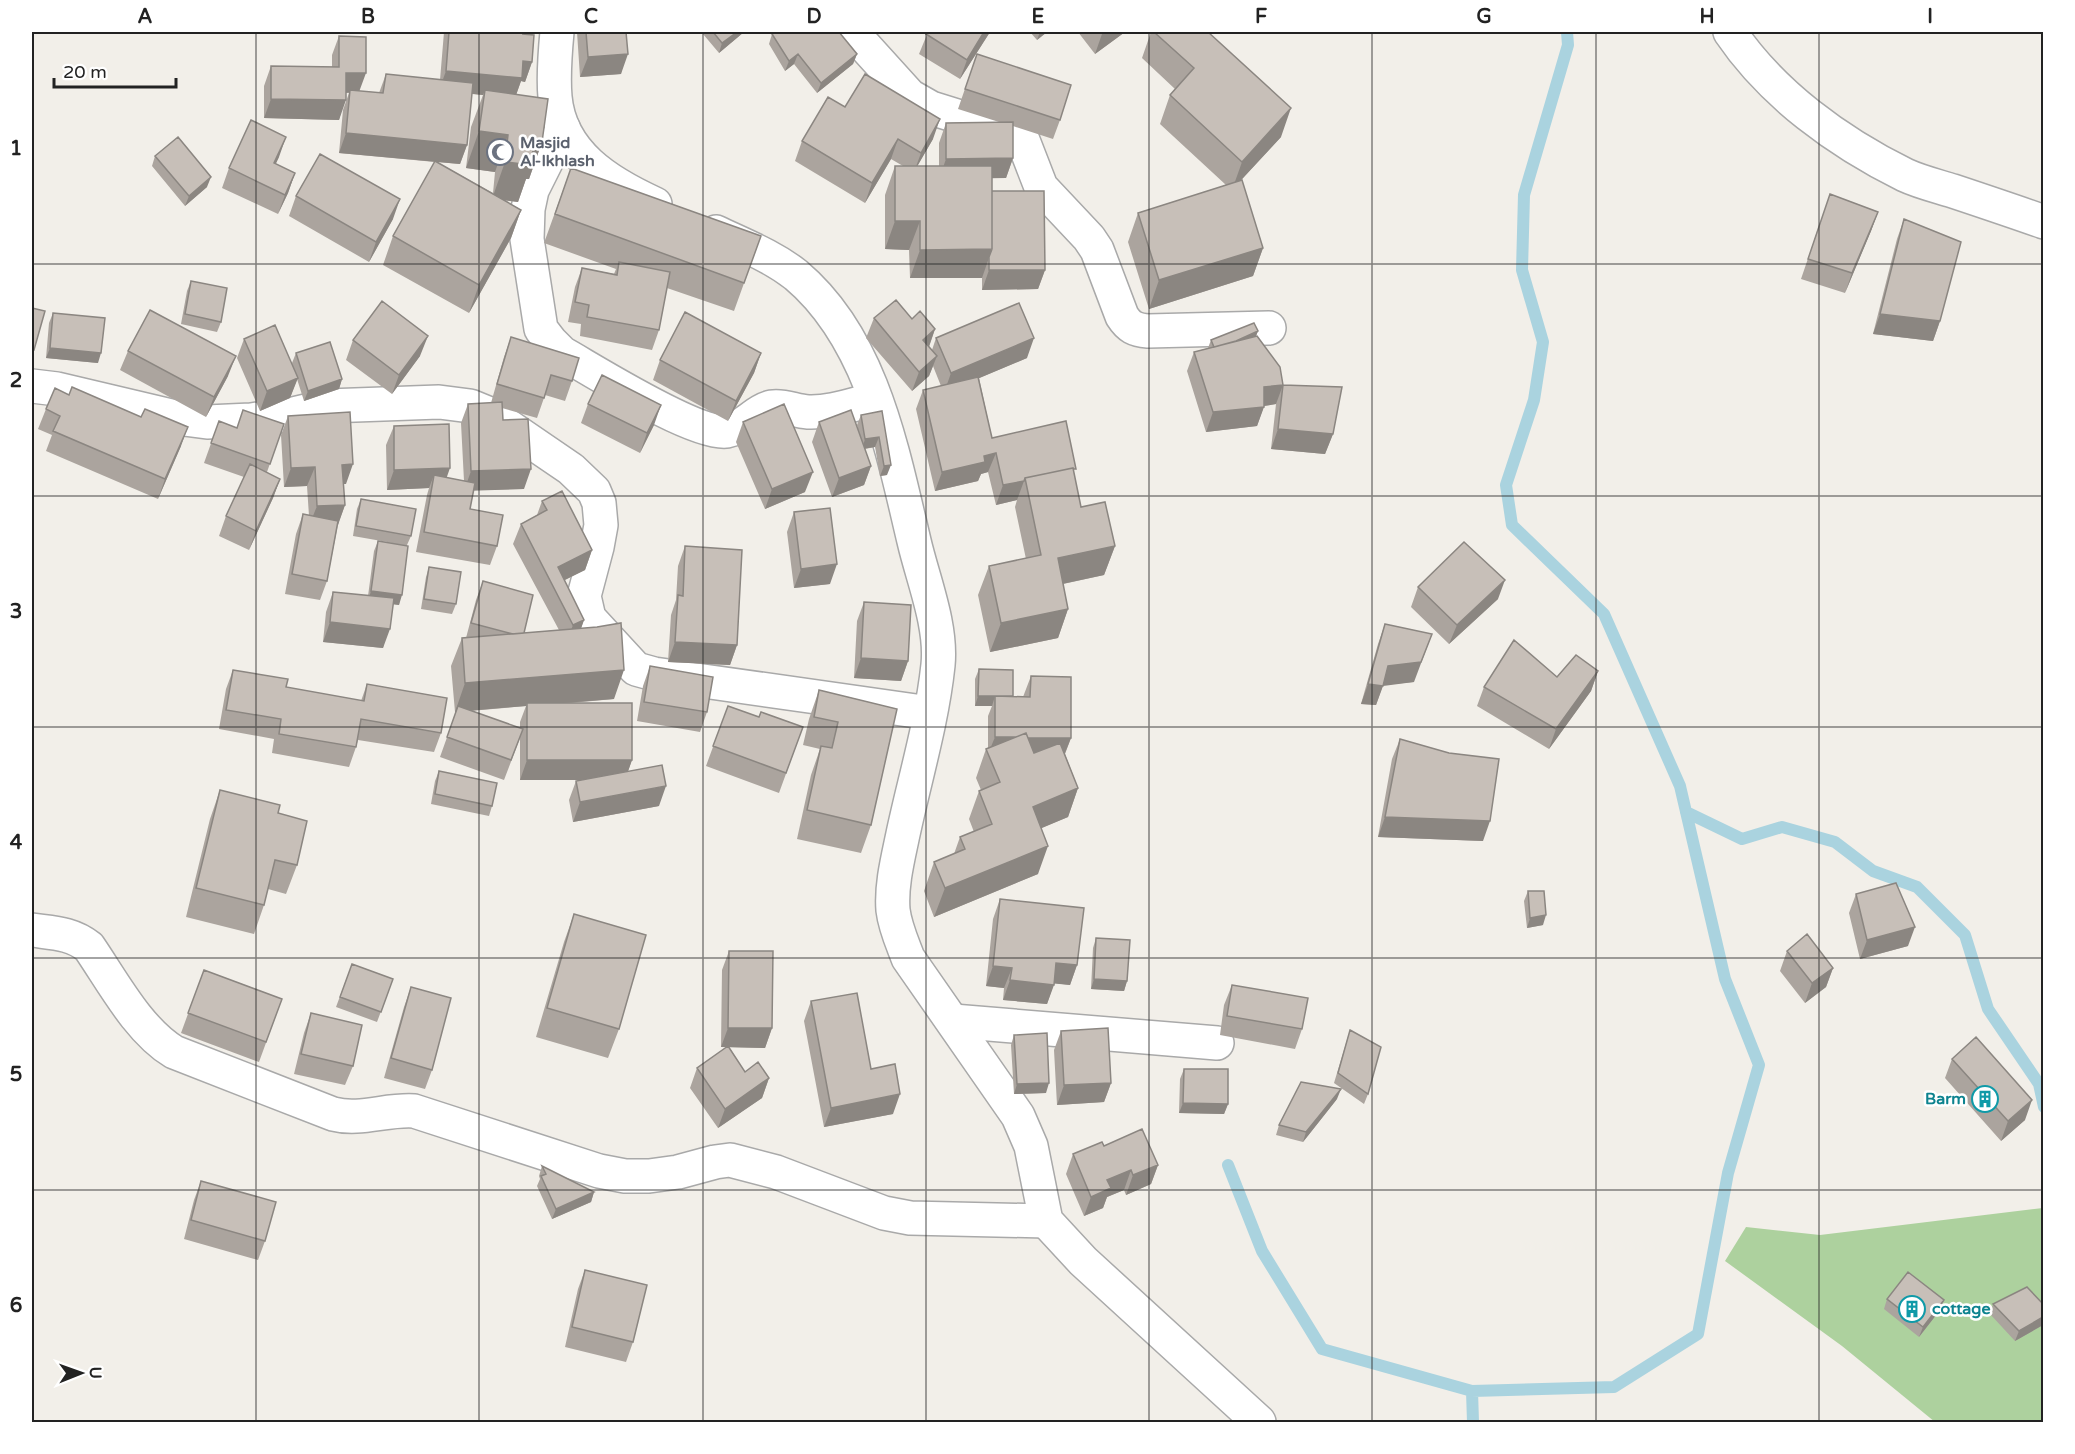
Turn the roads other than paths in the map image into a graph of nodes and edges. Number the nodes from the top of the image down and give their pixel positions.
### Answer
1 (557, 32) edge
2 (852, 32) edge
3 (1730, 32) edge
4 (563, 128) junction
5 (2043, 222) edge
6 (1269, 328) dead end
7 (32, 386) edge
8 (876, 399) junction
9 (930, 713) junction
10 (32, 930) edge
11 (953, 1021) junction
12 (1217, 1043) dead end
13 (1046, 1221) junction
14 (1258, 1422) edge

1 - 4 street
2 - 6 street
3 - 5 street
4 - 8 street
4 - 8 street
7 - 9 street
8 - 9 street
9 - 11 street
10 - 13 street
11 - 12 street
11 - 13 street
13 - 14 street

